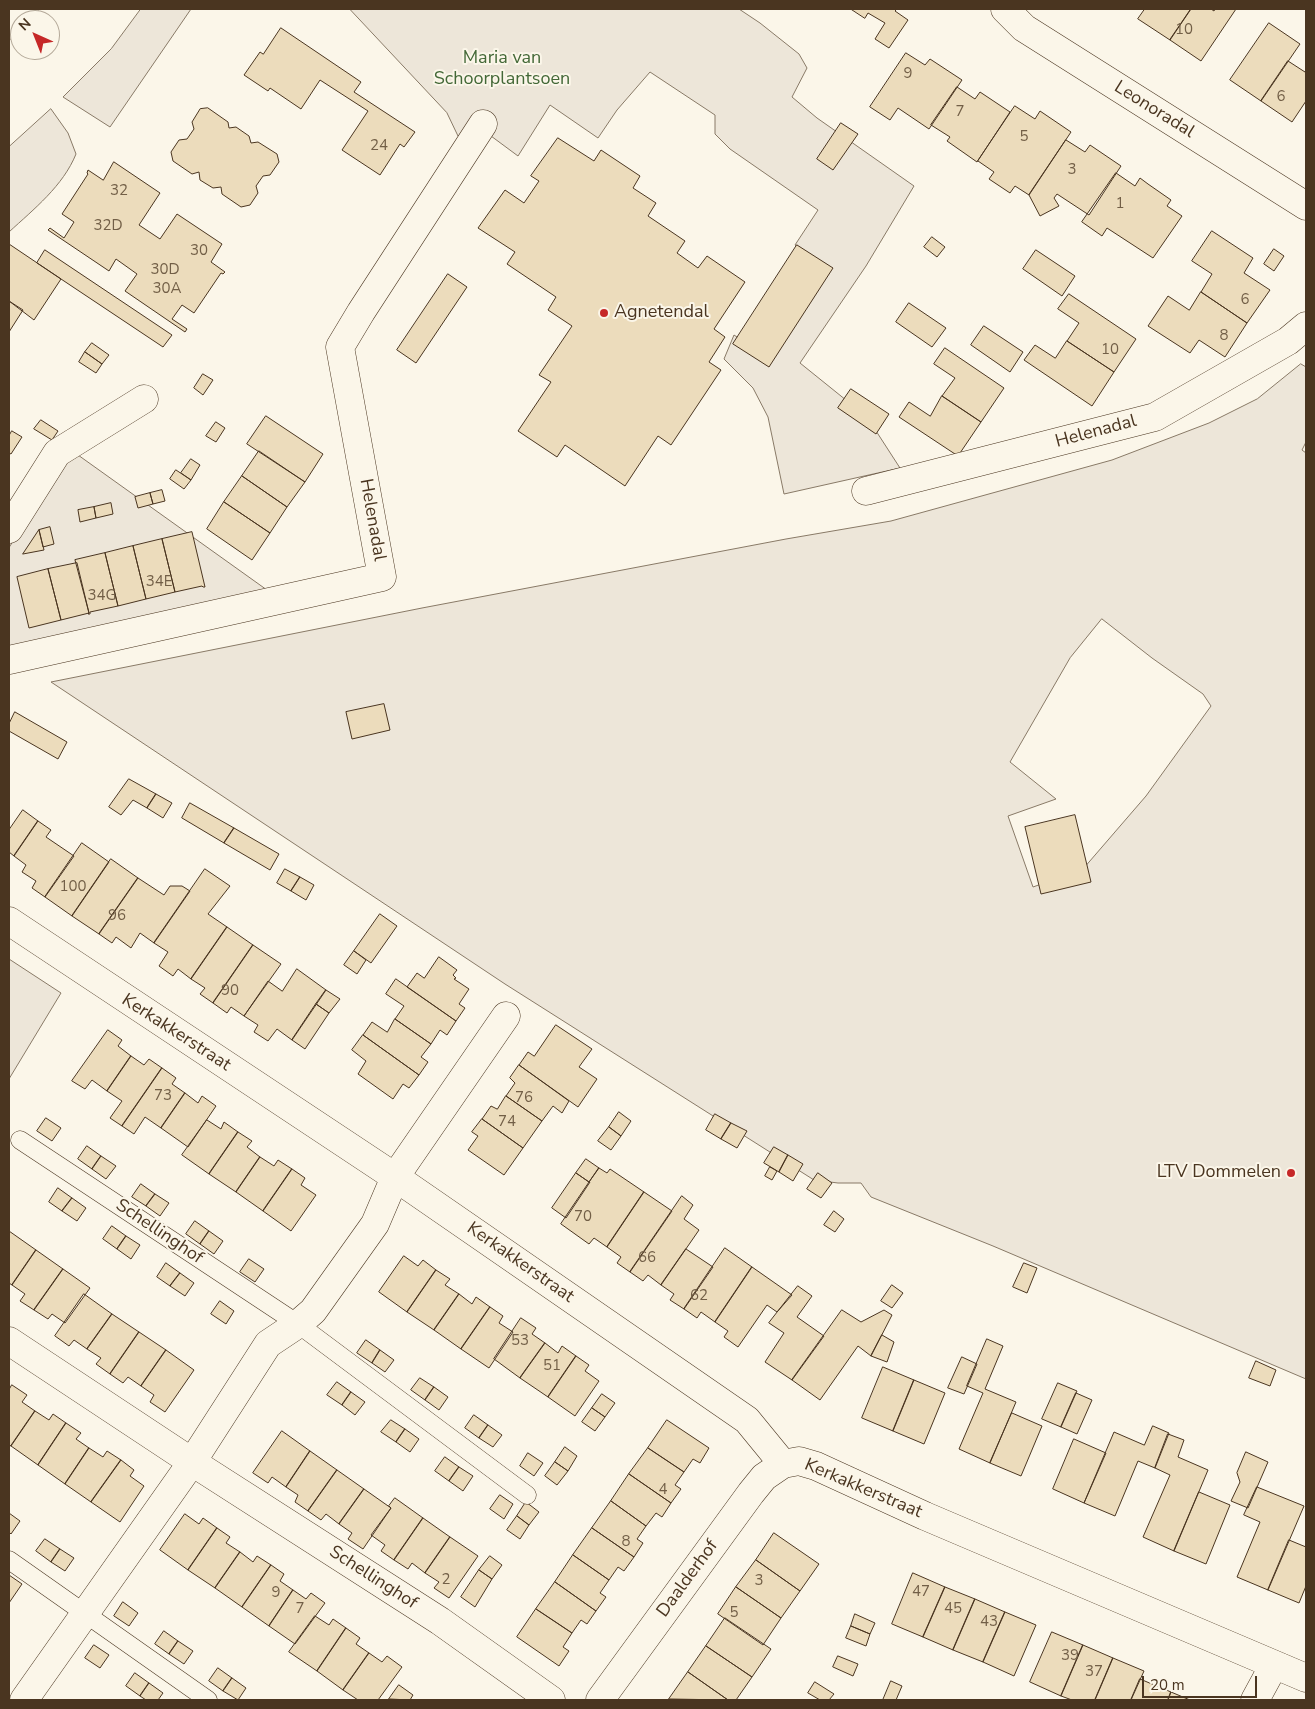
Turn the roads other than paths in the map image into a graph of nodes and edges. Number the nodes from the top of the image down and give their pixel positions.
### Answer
1 (24, 9) edge
2 (1005, 9) edge
3 (9, 25) edge
4 (483, 124) dead end
5 (1306, 206) edge
6 (1306, 326) edge
7 (144, 399) dead end
8 (866, 492) dead end
9 (9, 529) edge
10 (9, 660) edge
11 (9, 921) edge
12 (506, 1016) dead end
13 (20, 1140) dead end
14 (395, 1177) junction
15 (298, 1324) junction
16 (9, 1341) edge
17 (192, 1462) junction
18 (783, 1464) junction
19 (527, 1495) dead end
20 (9, 1560) edge
21 (84, 1615) junction
22 (1274, 1665) junction
23 (1306, 1678) edge
24 (24, 1700) edge
25 (208, 1700) edge
26 (551, 1700) edge
27 (600, 1700) edge
28 (1255, 1700) edge

1 - 3 street
2 - 5 street, Leonoradal
4 - 10 street, Helenadal
6 - 8 street, Helenadal
7 - 9 street
11 - 14 street, Kerkakkerstraat
12 - 14 street
13 - 15 lane, Schellinghof
14 - 15 street
14 - 18 street, Kerkakkerstraat
15 - 17 street
15 - 19 lane, Schellinghof
16 - 17 street, Schellinghof
17 - 21 street
17 - 26 street, Schellinghof
18 - 22 street, Kerkakkerstraat
18 - 27 street, Daalderhof
20 - 21 lane
21 - 24 street
21 - 25 lane
22 - 23 street, Kerkakkerstraat
22 - 28 street

